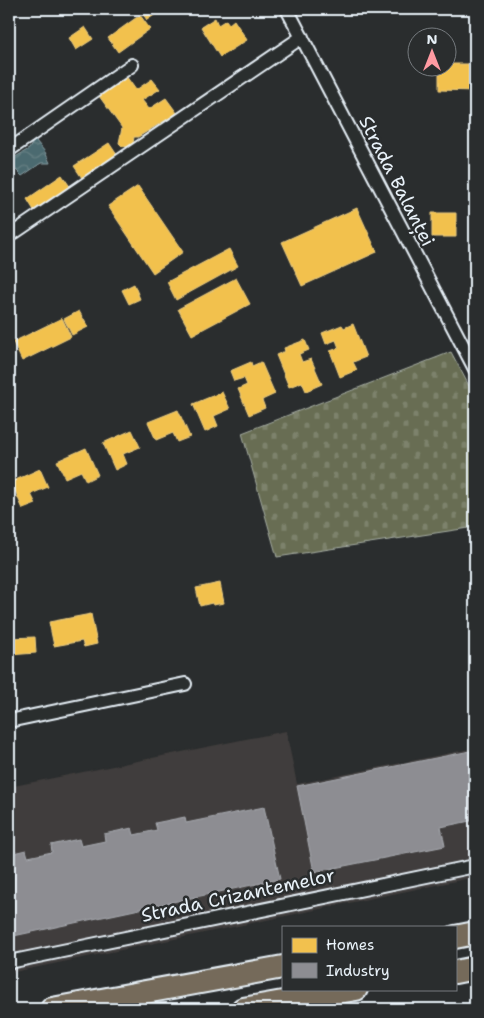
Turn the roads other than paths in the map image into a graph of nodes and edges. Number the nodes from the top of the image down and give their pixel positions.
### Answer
1 (287, 9) edge
2 (302, 37) junction
3 (132, 65) dead end
4 (9, 150) edge
5 (9, 236) edge
6 (475, 370) edge
7 (185, 684) dead end
8 (9, 721) edge
9 (475, 866) edge
10 (475, 933) edge
11 (456, 937) edge
12 (9, 962) edge
13 (282, 967) edge
14 (475, 968) edge
15 (456, 972) edge
16 (350, 990) edge
17 (52, 1009) edge
18 (243, 1009) edge

1 - 2 street, Strada Balanței
2 - 5 street
2 - 6 street, Strada Balanței
3 - 4 street
7 - 8 street
9 - 12 street, Strada Crizantemelor
10 - 11 highway
13 - 17 highway
14 - 15 highway
16 - 18 highway

